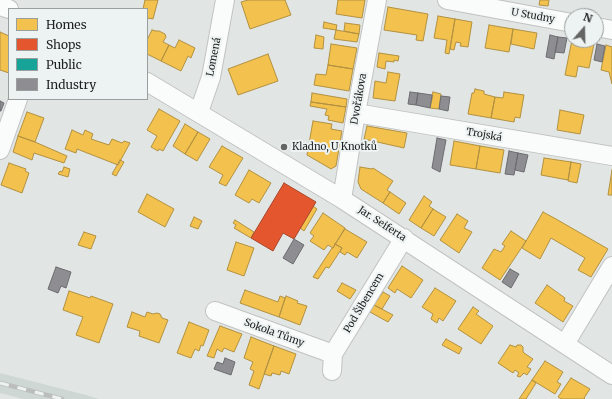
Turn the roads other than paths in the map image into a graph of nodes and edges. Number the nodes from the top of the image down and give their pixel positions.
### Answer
1 (225, 0) edge
2 (377, 0) edge
3 (447, 0) edge
4 (564, 22) edge
5 (148, 83) edge
6 (18, 100) edge
7 (199, 112) junction
8 (356, 113) junction
9 (0, 150) edge
10 (612, 156) edge
11 (342, 199) junction
12 (404, 238) junction
13 (612, 266) edge
14 (215, 311) dead end
15 (565, 344) junction
16 (332, 363) joint
17 (612, 374) edge

1 - 7 street, Lomená
2 - 8 street, Dvořákova
3 - 4 street, U Studny
5 - 7 street, Jar. Seiferta
6 - 9 street
7 - 11 street, Jar. Seiferta
8 - 10 street, Trojská
8 - 11 street, Dvořákova
11 - 12 street, Jar. Seiferta
12 - 15 street, Jar. Seiferta
12 - 16 street, Pod Šibencem
13 - 15 street
14 - 16 street, Sokola Tůmy
15 - 17 street, Jar. Seiferta

